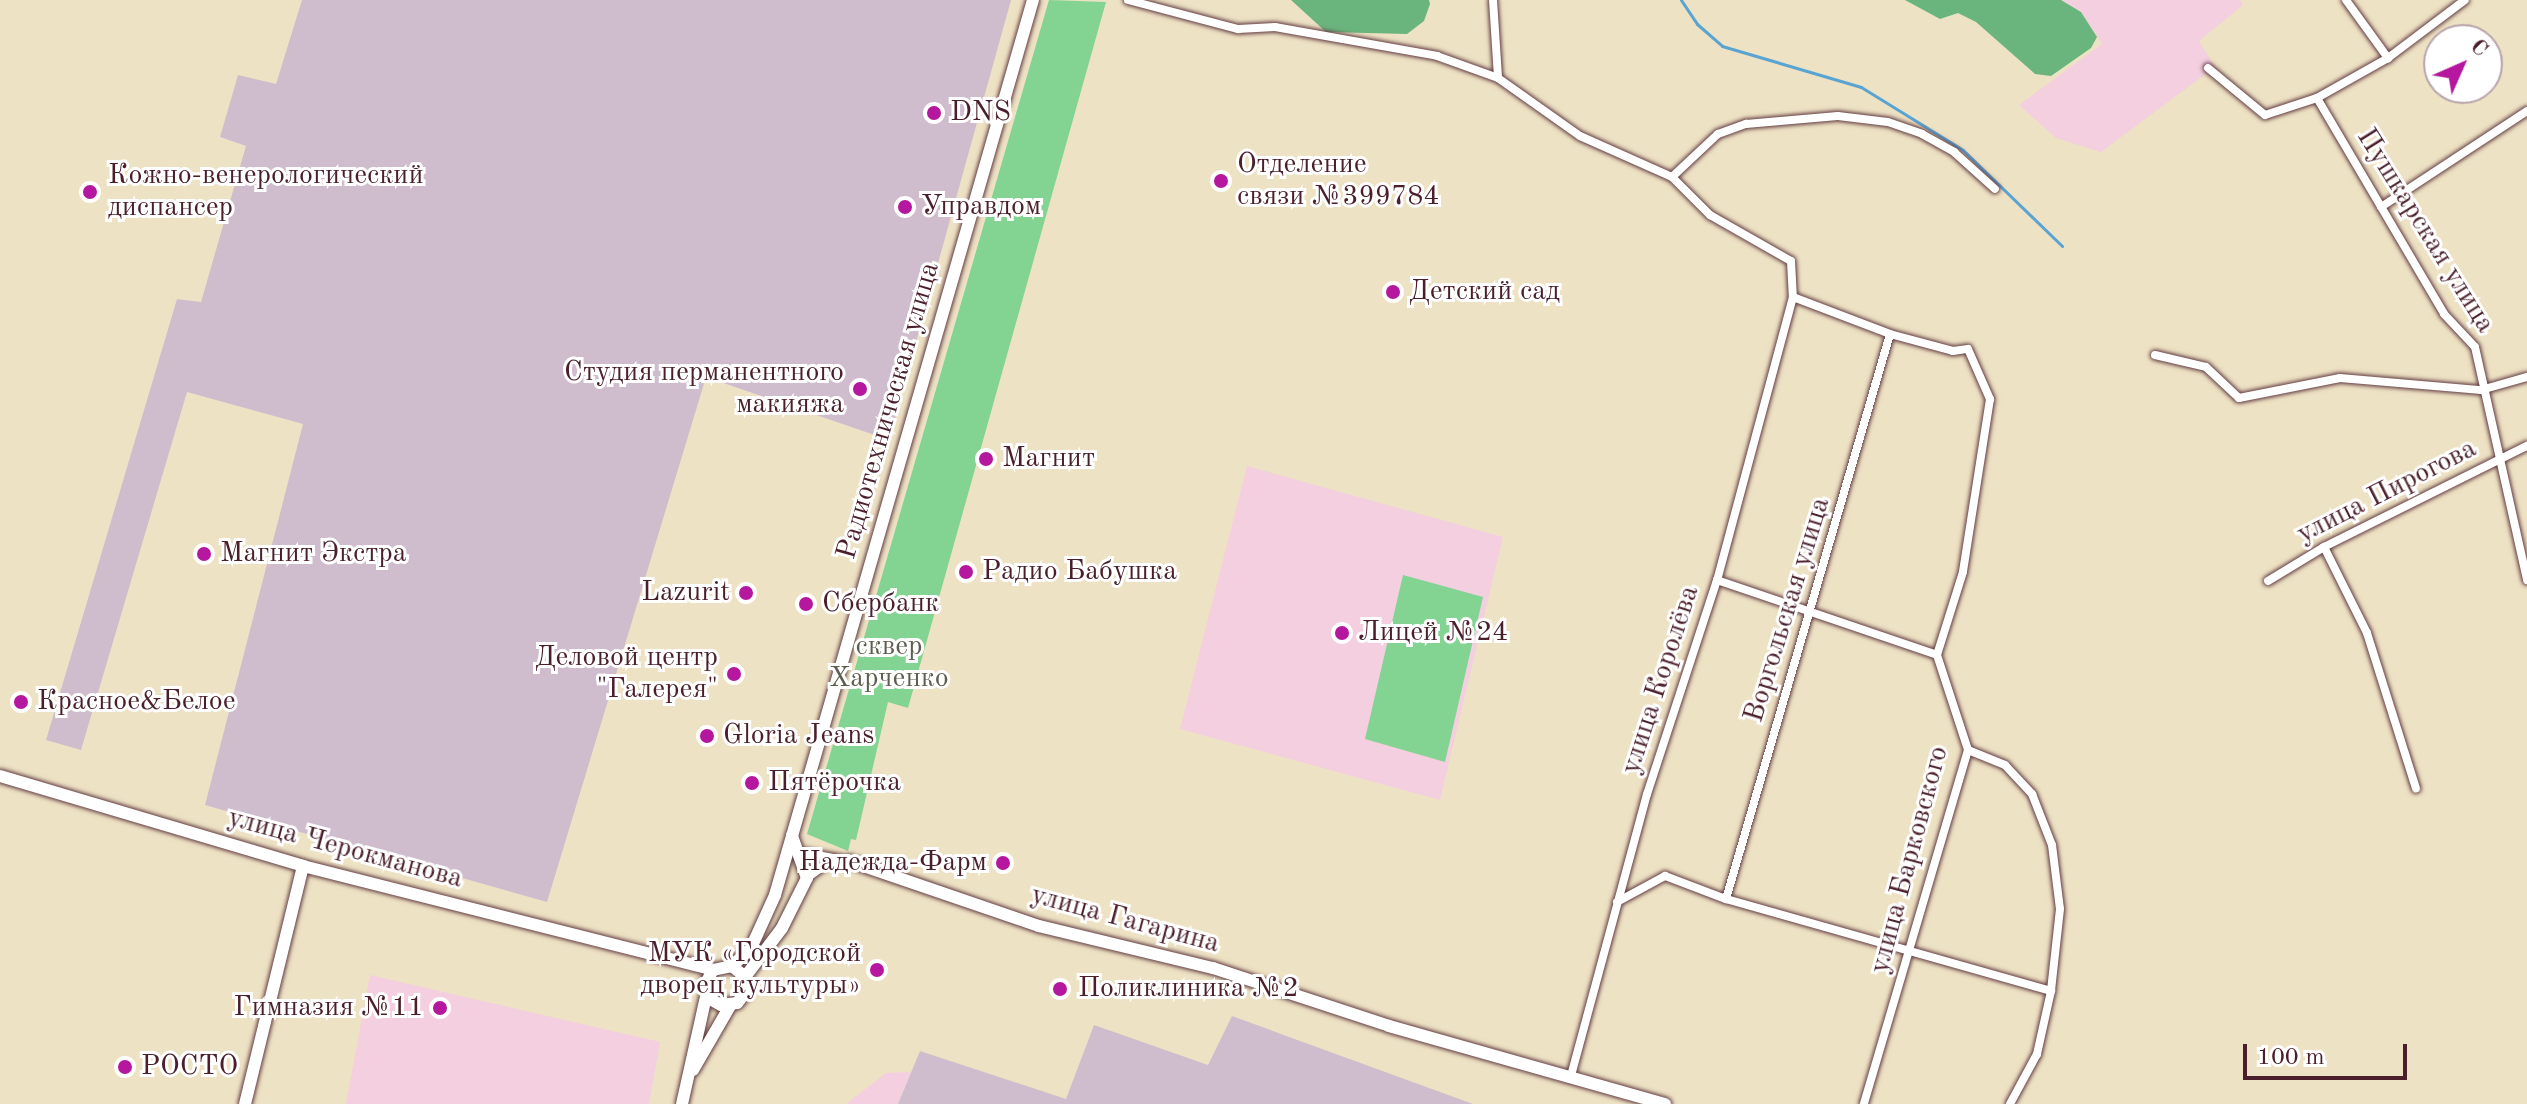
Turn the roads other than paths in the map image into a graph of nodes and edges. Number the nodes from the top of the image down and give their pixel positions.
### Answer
1 (1033, 0) edge
2 (1128, 0) edge
3 (1493, 0) edge
4 (2346, 0) edge
5 (2465, 0) edge
6 (2388, 58) junction
7 (2208, 68) dead end
8 (1498, 78) junction
9 (2317, 98) junction
10 (2527, 111) edge
11 (1672, 177) junction
12 (1995, 189) dead end
13 (2381, 207) junction
14 (1793, 297) junction
15 (1890, 334) junction
16 (2155, 355) dead end
17 (2527, 377) edge
18 (2481, 390) junction
19 (2527, 446) edge
20 (2496, 461) junction
21 (2324, 547) junction
22 (1717, 580) junction
23 (2527, 580) edge
24 (2268, 581) dead end
25 (1806, 613) junction
26 (1937, 655) junction
27 (1968, 750) junction
28 (0, 776) edge
29 (2416, 788) dead end
30 (792, 836) junction
31 (801, 852) junction
32 (786, 860) junction
33 (849, 861) junction
34 (303, 866) junction
35 (807, 878) junction
36 (775, 895) junction
37 (1726, 899) junction
38 (1617, 902) junction
39 (1910, 952) junction
40 (680, 962) junction
41 (732, 966) junction
42 (713, 970) junction
43 (745, 977) junction
44 (707, 988) junction
45 (2051, 991) junction
46 (730, 1006) junction
47 (691, 1073) junction
48 (1571, 1076) junction
49 (245, 1104) edge
50 (682, 1104) edge
51 (1665, 1104) edge
52 (1864, 1104) edge
53 (2010, 1104) edge

1 - 30 street, Радиотехническая улица
2 - 8 street
3 - 8 street
4 - 6 street
5 - 6 street
6 - 9 street
7 - 9 street
8 - 11 street
9 - 13 street, Пушкарская улица
10 - 13 street
11 - 12 street
11 - 14 street
13 - 18 street, Пушкарская улица
14 - 15 street
14 - 22 street, улица Королёва
15 - 25 street, Воргольская улица
15 - 26 street
16 - 18 street
17 - 18 street
18 - 20 street, Пушкарская улица
19 - 20 street, улица Пирогова
20 - 21 street, улица Пирогова
20 - 23 street, Пушкарская улица
21 - 24 street, улица Пирогова
21 - 29 street
22 - 25 street
22 - 38 street, улица Королёва
25 - 26 street
25 - 37 street, Воргольская улица
26 - 27 street, улица Барковского
27 - 39 street, улица Барковского
27 - 45 street
28 - 34 street, улица Черокманова
30 - 31 street
30 - 32 street, Радиотехническая улица
31 - 32 street
31 - 33 street, улица Гагарина
31 - 35 street
32 - 36 street, Радиотехническая улица
33 - 35 street
33 - 48 street, улица Гагарина
34 - 40 street, улица Черокманова
34 - 49 street
35 - 36 street
35 - 43 street
36 - 41 street, Радиотехническая улица
37 - 38 street
37 - 39 street
38 - 48 street, улица Королёва
39 - 45 street
39 - 52 street, улица Барковского
40 - 42 street, улица Черокманова
40 - 44 street, улица Черокманова
41 - 42 street
41 - 43 street
42 - 44 street
43 - 46 street
44 - 46 street
44 - 47 street
45 - 53 street
46 - 47 street
47 - 50 street
48 - 51 street, улица Гагарина

